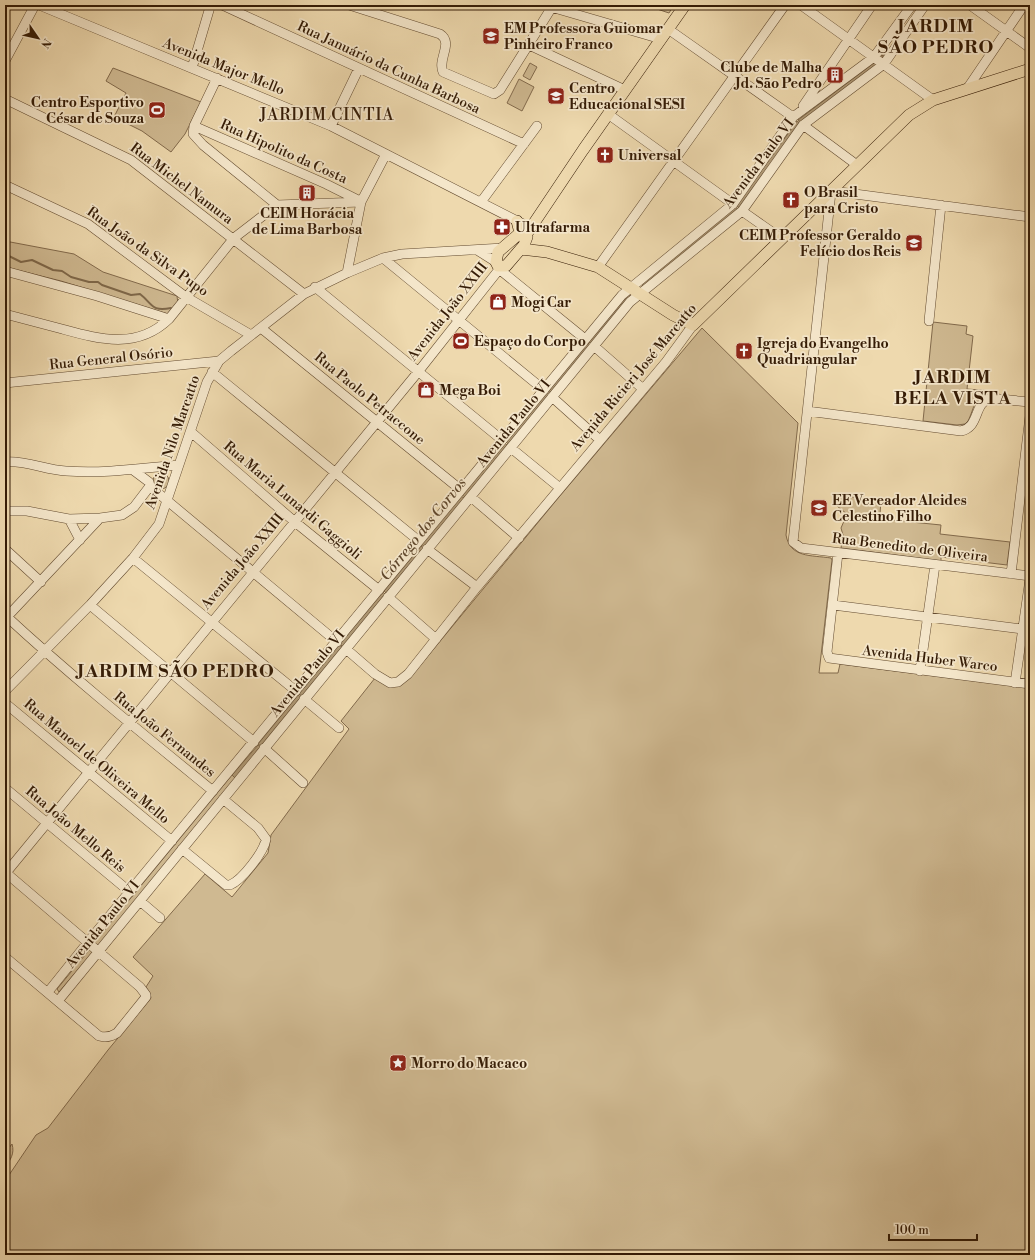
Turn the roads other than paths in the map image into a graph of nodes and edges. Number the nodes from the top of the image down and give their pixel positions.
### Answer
1 (35, 5) edge
2 (39, 5) edge
3 (213, 5) edge
4 (222, 5) edge
5 (685, 5) edge
6 (785, 5) edge
7 (801, 5) edge
8 (872, 5) edge
9 (912, 5) edge
10 (925, 5) edge
11 (970, 5) edge
12 (1024, 5) edge
13 (354, 6) edge
14 (548, 6) edge
15 (56, 8) edge
16 (668, 29) junction
17 (1006, 31) junction
18 (661, 39) junction
19 (849, 39) junction
20 (529, 45) junction
21 (1030, 48) edge
22 (874, 57) junction
23 (5, 61) edge
24 (884, 64) junction
25 (192, 68) junction
26 (359, 68) junction
27 (1030, 69) edge
28 (734, 75) junction
29 (217, 78) junction
30 (967, 89) junction
31 (625, 90) junction
32 (5, 99) edge
33 (933, 100) junction
34 (608, 114) junction
35 (796, 115) junction
36 (803, 125) junction
37 (194, 126) junction
38 (331, 126) junction
39 (537, 126) dead end
40 (524, 144) junction
41 (386, 154) junction
42 (674, 162) junction
43 (857, 165) junction
44 (5, 184) edge
45 (831, 191) junction
46 (362, 202) junction
47 (481, 202) junction
48 (733, 204) junction
49 (277, 205) junction
50 (941, 205) junction
51 (742, 211) junction
52 (1030, 217) edge
53 (517, 221) joint
54 (525, 237) junction
55 (234, 238) junction
56 (782, 239) junction
57 (503, 248) junction
58 (477, 250) junction
59 (383, 258) junction
60 (498, 266) junction
61 (598, 267) junction
62 (5, 271) edge
63 (347, 272) junction
64 (315, 287) junction
65 (630, 288) junction
66 (304, 294) junction
67 (641, 294) junction
68 (186, 297) junction
69 (5, 314) edge
70 (169, 319) junction
71 (458, 320) junction
72 (929, 321) dead end
73 (693, 325) junction
74 (261, 328) junction
75 (251, 335) junction
76 (585, 340) junction
77 (594, 346) junction
78 (219, 361) junction
79 (212, 372) junction
80 (418, 372) junction
81 (5, 383) edge
82 (643, 389) junction
83 (544, 390) junction
84 (552, 397) junction
85 (1030, 399) edge
86 (807, 411) junction
87 (377, 421) junction
88 (1029, 430) edge
89 (191, 432) junction
90 (502, 440) junction
91 (600, 440) junction
92 (511, 448) junction
93 (5, 462) edge
94 (179, 464) junction
95 (157, 467) junction
96 (133, 470) junction
97 (336, 471) junction
98 (149, 484) junction
99 (560, 488) junction
100 (461, 490) junction
101 (471, 497) junction
102 (169, 498) junction
103 (5, 511) edge
104 (100, 518) junction
105 (69, 519) junction
106 (295, 522) junction
107 (518, 538) junction
108 (80, 540) junction
109 (419, 541) junction
110 (5, 549) edge
111 (427, 549) junction
112 (838, 553) junction
113 (133, 558) junction
114 (935, 565) junction
115 (253, 572) junction
116 (1011, 574) junction
117 (1030, 577) edge
118 (41, 582) junction
119 (477, 587) junction
120 (379, 590) junction
121 (388, 597) junction
122 (90, 605) junction
123 (833, 605) junction
124 (6, 617) edge
125 (928, 617) junction
126 (212, 622) junction
127 (1027, 630) edge
128 (436, 640) junction
129 (337, 642) junction
130 (346, 649) junction
131 (44, 651) junction
132 (920, 671) junction
133 (170, 672) junction
134 (1015, 683) junction
135 (1030, 684) edge
136 (5, 691) edge
137 (296, 691) junction
138 (304, 699) junction
139 (5, 703) edge
140 (129, 723) junction
141 (340, 728) dead end
142 (254, 742) junction
143 (264, 748) junction
144 (87, 772) junction
145 (303, 783) dead end
146 (5, 788) edge
147 (213, 791) junction
148 (223, 799) junction
149 (46, 822) junction
150 (172, 841) junction
151 (182, 849) junction
152 (5, 873) edge
153 (130, 892) junction
154 (140, 901) junction
155 (160, 918) dead end
156 (88, 942) junction
157 (98, 951) junction
158 (5, 957) edge
159 (48, 992) junction
160 (58, 1000) junction

1 - 23 street
2 - 15 street, Avenida Major Mello
3 - 25 street
4 - 26 street, Rua Januário da Cunha Barbosa
5 - 16 main road, Avenida João XXIII
6 - 28 street
7 - 19 street
8 - 19 street
9 - 22 street, Avenida Paulo VI
10 - 24 street, Avenida Paulo VI
11 - 17 street
12 - 17 street
13 - 20 street
14 - 18 street
14 - 20 street
15 - 25 street, Avenida Major Mello
16 - 18 main road, Avenida João XXIII
16 - 28 street
17 - 21 street
17 - 30 street
18 - 31 main road, Avenida João XXIII
19 - 22 street
19 - 35 street
20 - 31 street
22 - 24 street
22 - 35 street, Avenida Paulo VI
24 - 33 street
24 - 36 street, Avenida Paulo VI
25 - 29 street, Avenida Major Mello
26 - 38 street
26 - 40 street, Rua Januário da Cunha Barbosa
27 - 30 main road, Avenida Ricieri José Marcatto
28 - 35 street
28 - 42 street
29 - 37 street
29 - 38 street, Avenida Major Mello
30 - 33 main road, Avenida Ricieri José Marcatto
31 - 34 main road, Avenida João XXIII
32 - 55 street, Rua Michel Namura
33 - 43 main road, Avenida Ricieri José Marcatto
34 - 42 street
34 - 54 main road, Avenida João XXIII
35 - 48 street, Avenida Paulo VI
36 - 43 street
36 - 51 street, Avenida Paulo VI
37 - 46 street, Rua Hipolito da Costa
37 - 49 street
38 - 41 street, Avenida Major Mello
39 - 40 street
40 - 47 street
41 - 46 street
41 - 47 street, Avenida Major Mello
42 - 48 street
42 - 61 street
43 - 45 main road, Avenida Ricieri José Marcatto
44 - 68 street, Rua João da Silva Pupo
45 - 50 street
45 - 56 main road, Avenida Ricieri José Marcatto
45 - 86 street
46 - 49 street
46 - 63 street
47 - 53 street, Avenida Major Mello
48 - 65 street, Avenida Paulo VI
49 - 55 street
50 - 52 street
50 - 72 street
51 - 56 street
51 - 67 street, Avenida Paulo VI
53 - 54 main road
54 - 57 main road, Avenida João XXIII
54 - 60 main road, Avenida João XXIII
54 - 61 main road
55 - 66 street, Rua Michel Namura
55 - 68 street
56 - 73 main road, Avenida Ricieri José Marcatto
57 - 58 street, Avenida Nilo Marcatto
57 - 60 main road, Avenida João XXIII
58 - 59 street, Avenida Nilo Marcatto
58 - 60 street
59 - 63 street, Avenida Nilo Marcatto
59 - 71 street
60 - 71 street, Avenida João XXIII
60 - 76 street
61 - 65 main road
62 - 70 street
63 - 64 street, Avenida Nilo Marcatto
64 - 66 street, Avenida Nilo Marcatto
64 - 80 street
65 - 67 main road
65 - 76 street, Avenida Paulo VI
66 - 74 street, Avenida Nilo Marcatto
67 - 73 main road
67 - 77 street, Avenida Paulo VI
68 - 70 street
68 - 75 street, Rua João da Silva Pupo
69 - 70 street
71 - 80 street, Avenida João XXIII
71 - 83 street
73 - 82 street, Avenida Ricieri José Marcatto
74 - 75 street, Avenida Nilo Marcatto
74 - 87 street, Rua Paolo Petraccone
75 - 78 street, Avenida Nilo Marcatto
76 - 83 street, Avenida Paulo VI
77 - 82 street
77 - 84 street, Avenida Paulo VI
78 - 79 street, Avenida Nilo Marcatto
78 - 81 street, Rua General Osório
79 - 89 street, Avenida Nilo Marcatto
79 - 97 street
80 - 87 street, Avenida João XXIII
80 - 90 street
82 - 91 street, Avenida Ricieri José Marcatto
83 - 90 street, Avenida Paulo VI
84 - 91 street
84 - 92 street, Avenida Paulo VI
85 - 86 street
85 - 88 street
86 - 112 street, Rua Benedito de Oliveira
87 - 97 street, Avenida João XXIII
87 - 100 street, Rua Paolo Petraccone
88 - 116 street
89 - 94 street, Avenida Nilo Marcatto
89 - 106 street, Rua Maria Lunardi Gaggioli
90 - 100 street, Avenida Paulo VI
91 - 99 street, Avenida Ricieri José Marcatto
92 - 99 street
92 - 101 street, Avenida Paulo VI
93 - 96 street
94 - 95 street
94 - 102 street, Avenida Nilo Marcatto
95 - 96 street
95 - 98 street
96 - 98 street
97 - 106 street, Avenida João XXIII
97 - 109 street
98 - 102 street
98 - 104 street
99 - 107 street, Avenida Ricieri José Marcatto
100 - 109 street, Avenida Paulo VI
101 - 107 street
101 - 111 street, Avenida Paulo VI
102 - 113 street, Avenida Nilo Marcatto
102 - 115 street
103 - 105 street
104 - 105 street
104 - 108 street
105 - 108 street
106 - 115 street, Avenida João XXIII
106 - 120 street, Rua Maria Lunardi Gaggioli
107 - 119 street, Avenida Ricieri José Marcatto
108 - 118 street
109 - 120 street, Avenida Paulo VI
110 - 118 street
111 - 119 street
111 - 121 street, Avenida Paulo VI
112 - 114 street, Rua Benedito de Oliveira
112 - 123 street
113 - 122 street, Avenida Nilo Marcatto
113 - 126 street
114 - 116 street, Rua Benedito de Oliveira
114 - 125 street
115 - 126 street, Avenida João XXIII
115 - 129 street
116 - 117 street, Rua Benedito de Oliveira
117 - 127 street
118 - 124 street
119 - 128 street, Avenida Ricieri José Marcatto
120 - 129 street, Avenida Paulo VI
121 - 128 street
121 - 130 street, Avenida Paulo VI
122 - 131 street, Avenida Nilo Marcatto
122 - 133 street
123 - 125 street
123 - 132 street, Avenida Huber Warco
124 - 131 street, Rua João Fernandes
125 - 127 street
125 - 132 street
126 - 133 street, Avenida João XXIII
126 - 137 street
127 - 134 street
128 - 130 street, Avenida Ricieri José Marcatto
129 - 137 street, Avenida Paulo VI
130 - 138 street, Avenida Paulo VI
131 - 136 street, Avenida Nilo Marcatto
131 - 140 street, Rua João Fernandes
132 - 134 street, Avenida Huber Warco
133 - 140 street, Avenida João XXIII
133 - 142 street
134 - 135 street, Avenida Huber Warco
137 - 142 street, Avenida Paulo VI
138 - 141 street
138 - 143 street, Avenida Paulo VI
139 - 144 street, Rua Manoel de Oliveira Mello
140 - 144 street, Avenida João XXIII
140 - 147 street, Rua João Fernandes
142 - 147 street, Avenida Paulo VI
143 - 145 street
143 - 148 street, Avenida Paulo VI
144 - 149 street, Avenida João XXIII
144 - 150 street, Rua Manoel de Oliveira Mello
146 - 149 street, Rua João Mello Reis
147 - 150 street, Avenida Paulo VI
148 - 151 street, Avenida Paulo VI
148 - 151 street
149 - 152 street, Avenida João XXIII
149 - 153 street, Rua João Mello Reis
150 - 153 street, Avenida Paulo VI
151 - 154 street, Avenida Paulo VI
152 - 156 street
153 - 156 street, Avenida Paulo VI
154 - 155 street
154 - 157 street, Avenida Paulo VI
156 - 157 street
156 - 159 street, Avenida Paulo VI
157 - 160 street, Avenida Paulo VI
157 - 160 street
158 - 159 street
159 - 160 street

